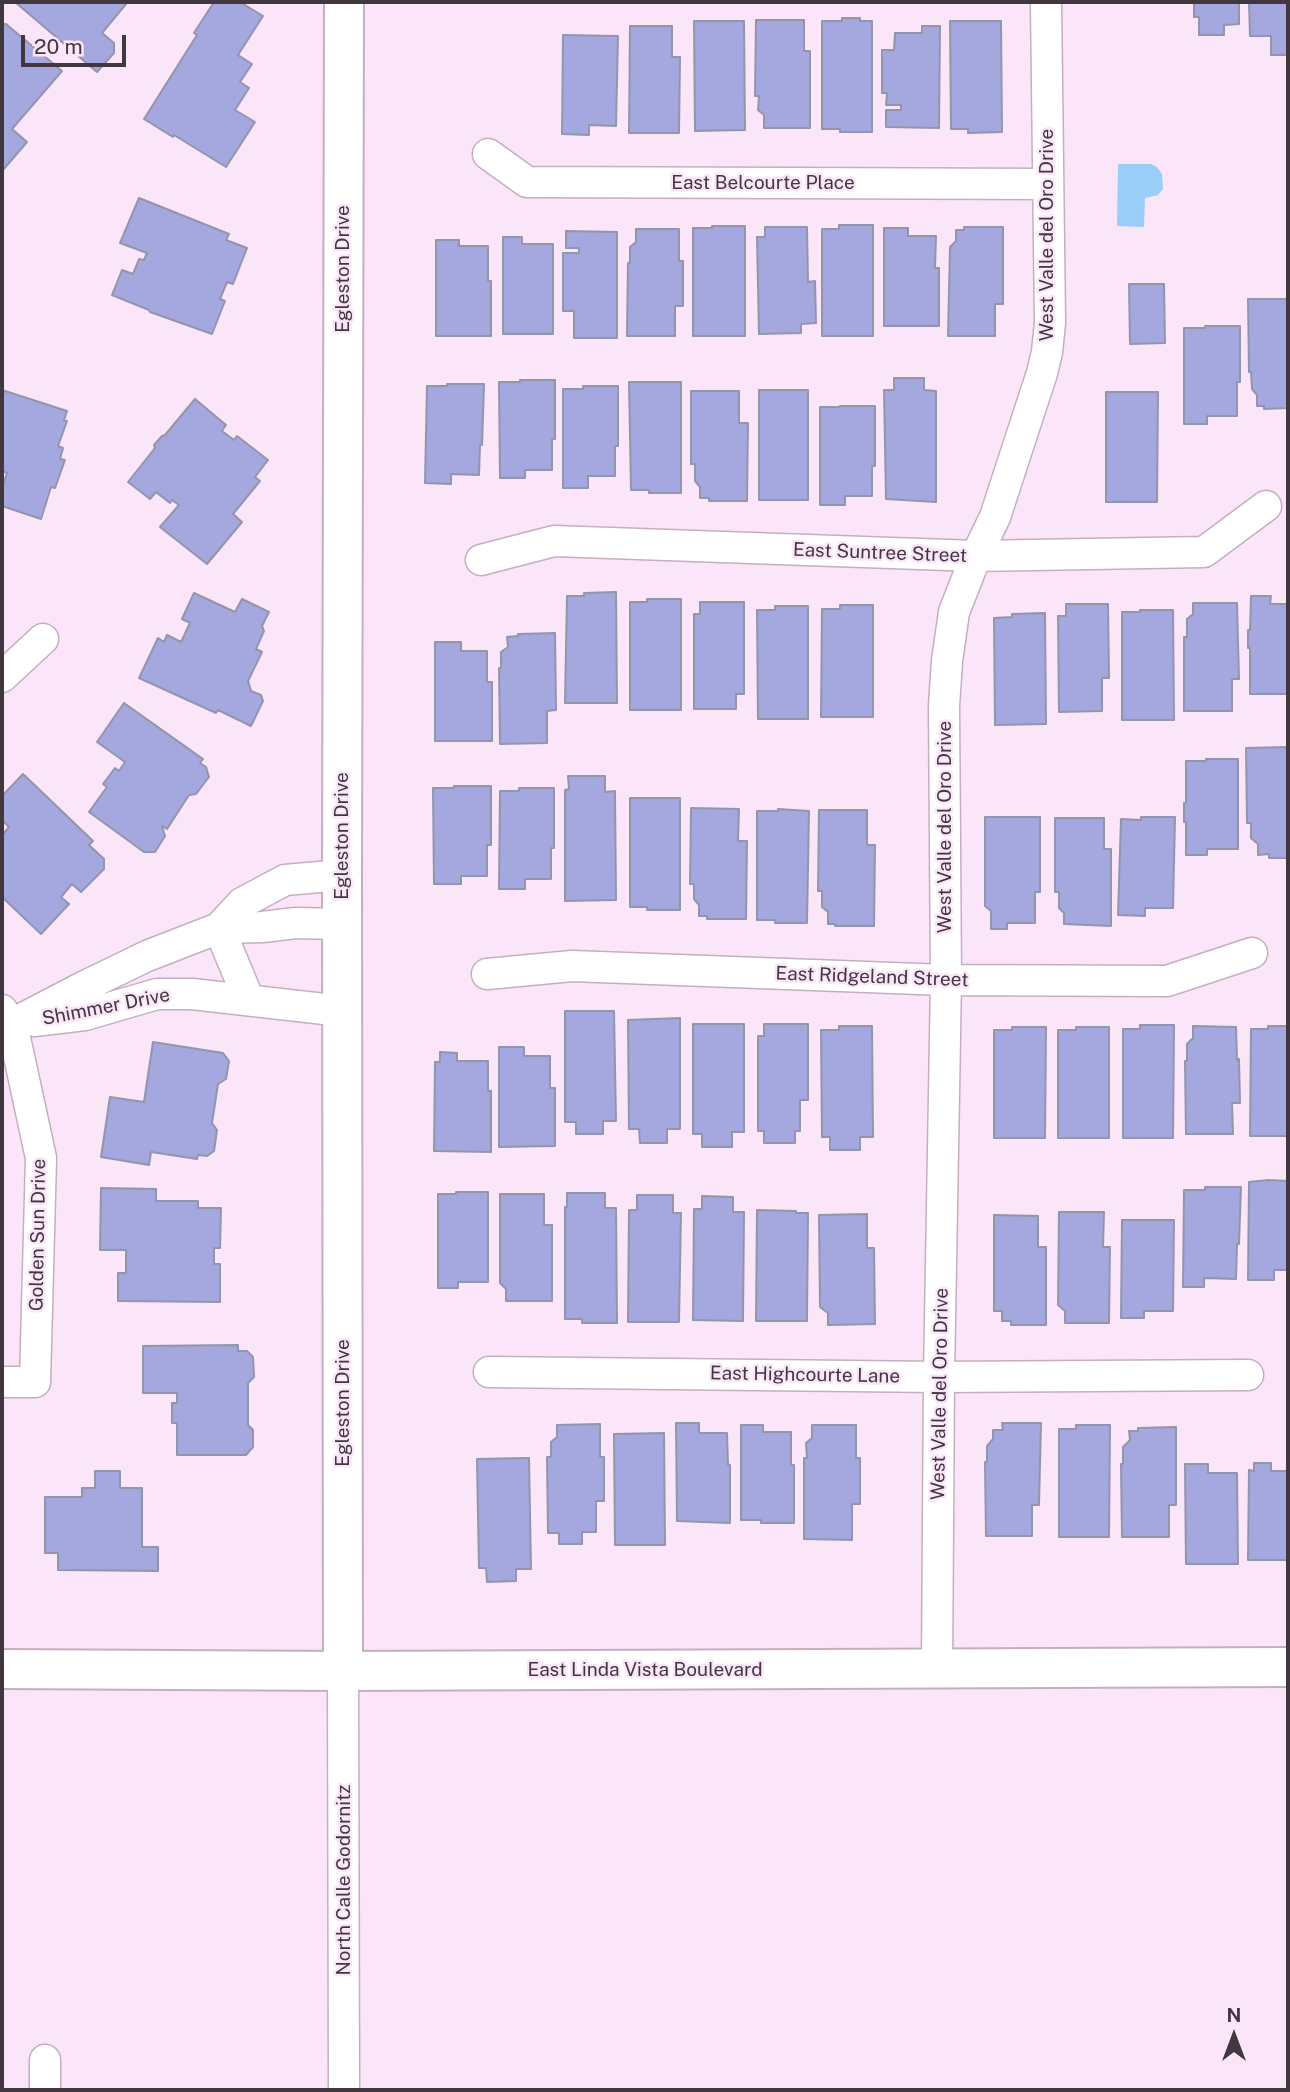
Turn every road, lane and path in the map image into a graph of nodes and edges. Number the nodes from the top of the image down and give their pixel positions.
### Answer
1 (344, 2) edge
2 (1046, 2) edge
3 (488, 154) dead end
4 (1047, 184) junction
5 (1266, 506) dead end
6 (976, 556) junction
7 (481, 560) dead end
8 (43, 639) dead end
9 (2, 677) edge
10 (342, 875) junction
11 (342, 925) junction
12 (219, 928) junction
13 (1252, 953) dead end
14 (487, 974) dead end
15 (946, 980) junction
16 (249, 1000) junction
17 (342, 1010) junction
18 (7, 1017) edge
19 (489, 1372) dead end
20 (1248, 1375) dead end
21 (939, 1377) junction
22 (2, 1382) edge
23 (1288, 1667) edge
24 (2, 1670) edge
25 (937, 1670) junction
26 (343, 1671) junction
27 (45, 2060) dead end
28 (45, 2090) edge
29 (344, 2090) edge

1 - 10 street, Egleston Drive
2 - 4 street, West Valle del Oro Drive
3 - 4 street, East Belcourte Place
4 - 6 street, West Valle del Oro Drive
5 - 6 street, East Suntree Street
6 - 7 street, East Suntree Street
6 - 15 street, West Valle del Oro Drive
8 - 9 street
10 - 11 street, Egleston Drive
10 - 12 street, Shimmer Drive
11 - 12 street, Shimmer Drive
11 - 17 street, Egleston Drive
12 - 16 street
12 - 18 street, Shimmer Drive
13 - 15 street, East Ridgeland Street
14 - 15 street, East Ridgeland Street
15 - 21 street, West Valle del Oro Drive
16 - 17 street, Shimmer Drive
16 - 18 street, Shimmer Drive
17 - 26 street, Egleston Drive
18 - 22 street, Golden Sun Drive
19 - 21 street, East Highcourte Lane
20 - 21 street, East Highcourte Lane
21 - 25 street, West Valle del Oro Drive
23 - 25 street, East Linda Vista Boulevard
24 - 26 street, East Linda Vista Boulevard
25 - 26 street, East Linda Vista Boulevard
26 - 29 street, North Calle Godornitz
27 - 28 street

